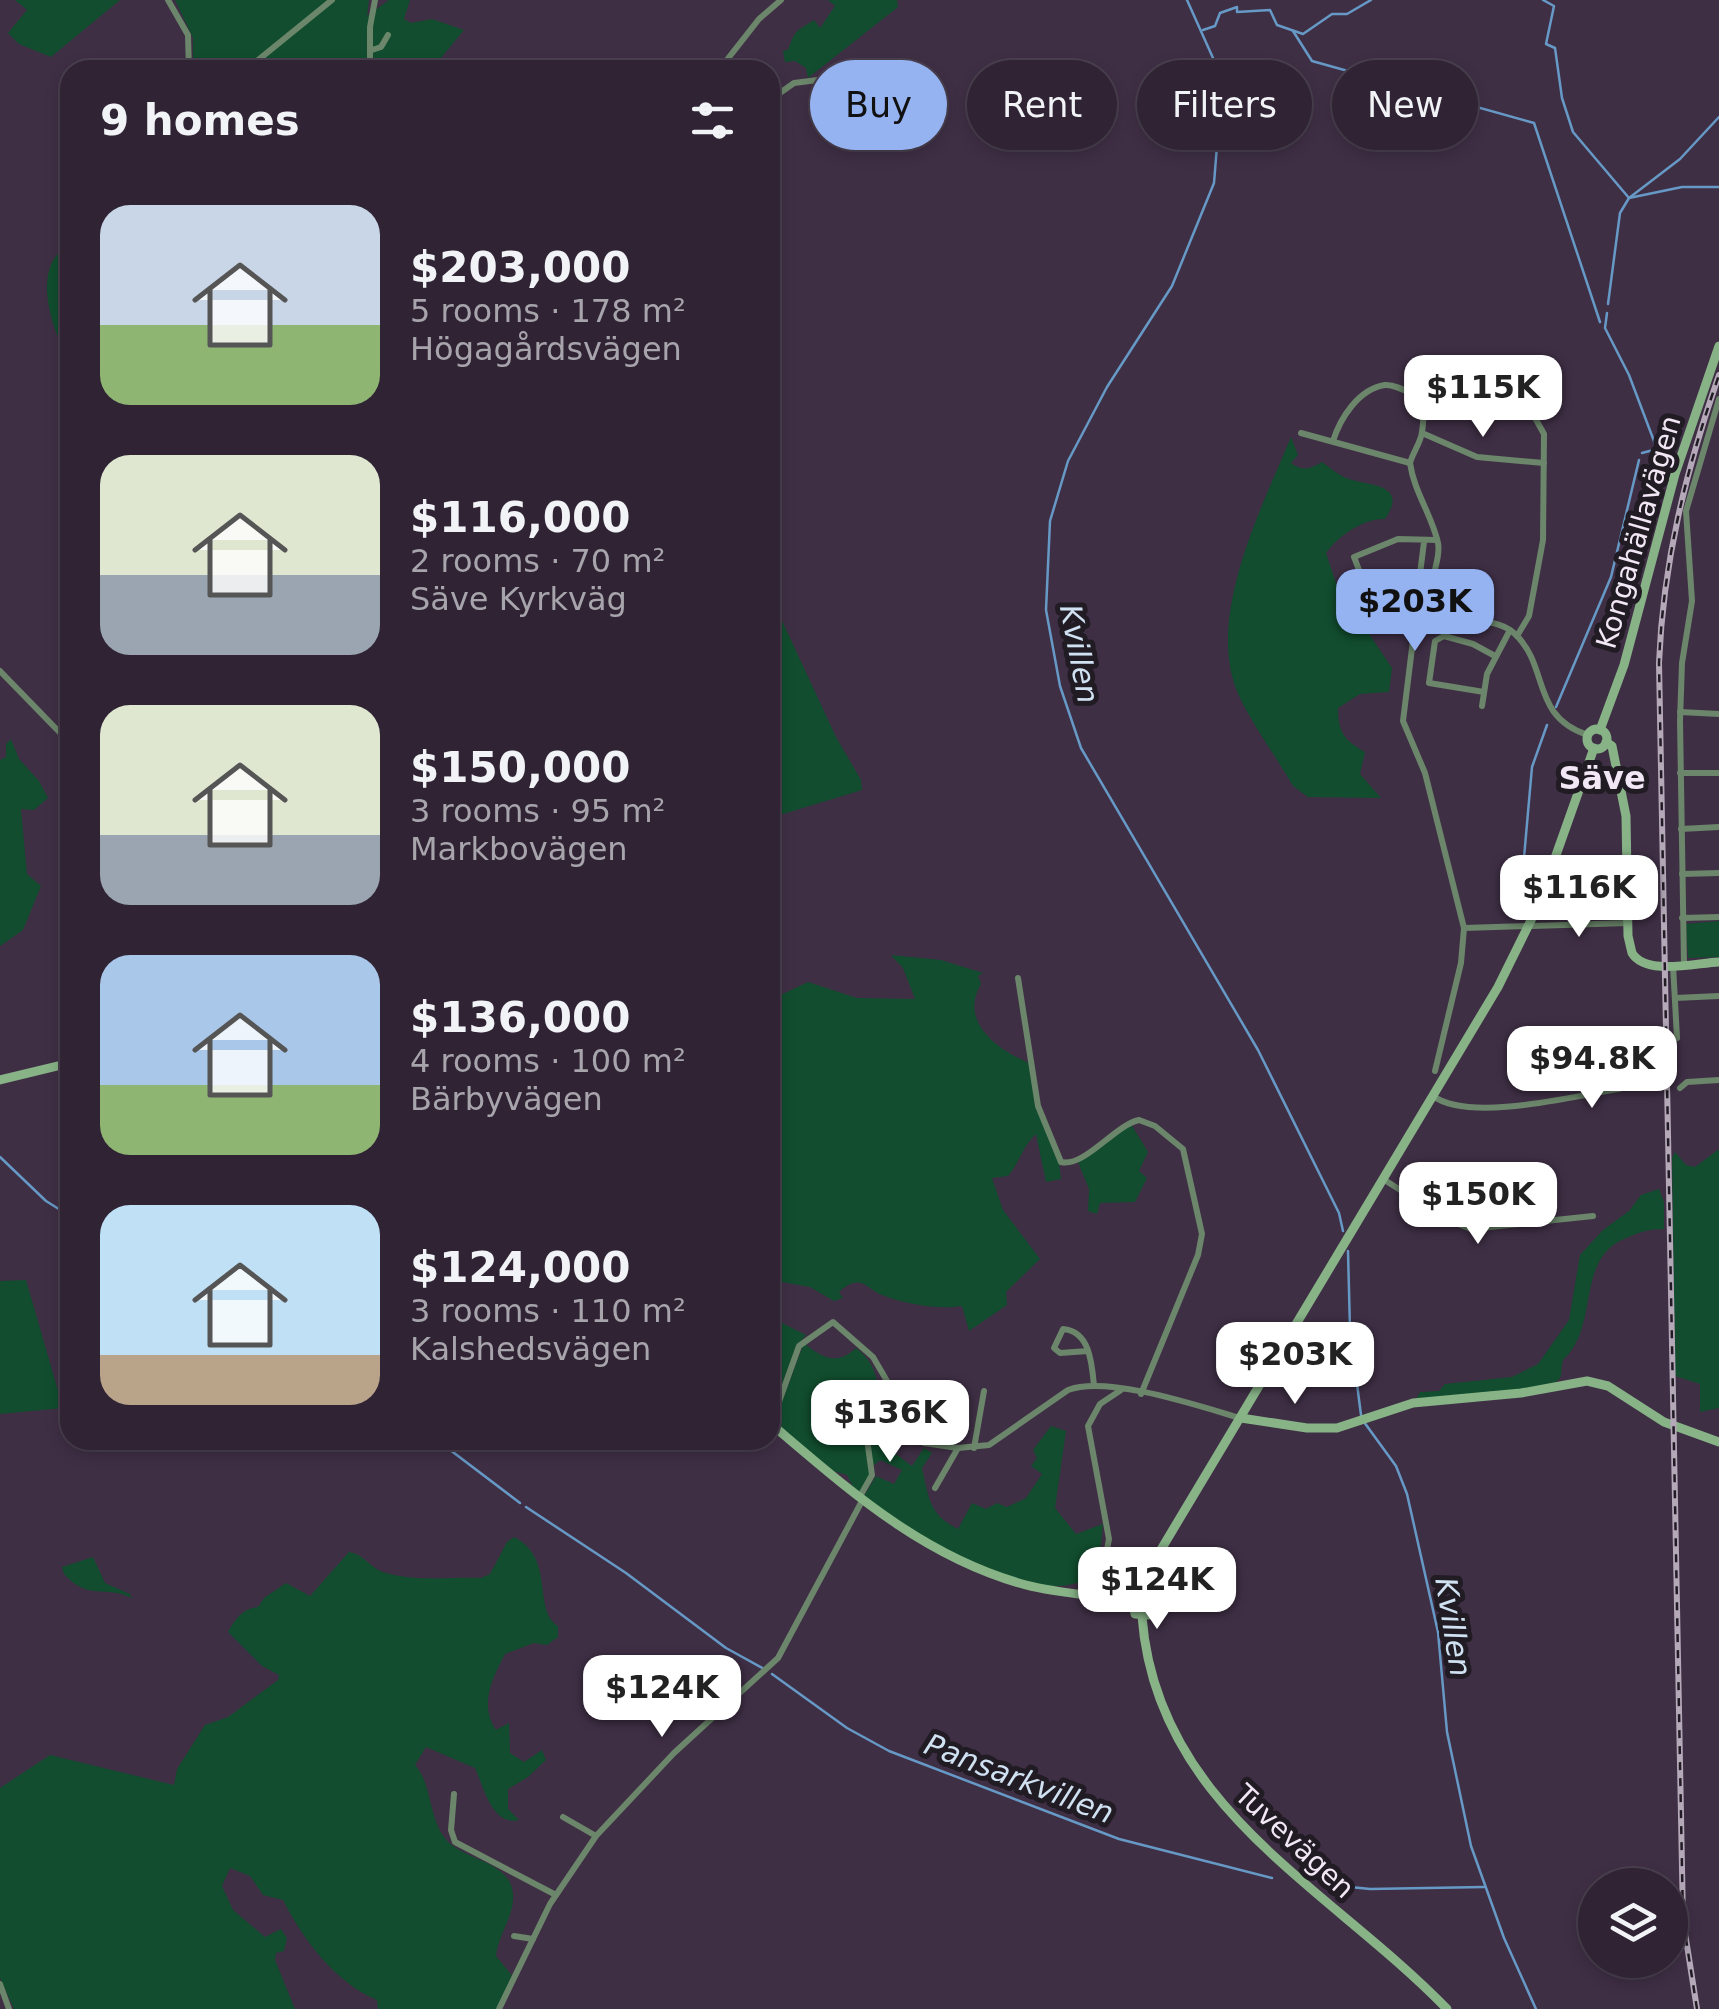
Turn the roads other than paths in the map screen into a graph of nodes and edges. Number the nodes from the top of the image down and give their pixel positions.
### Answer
1 (168, 0) edge
2 (332, 0) edge
3 (374, 0) edge
4 (781, 0) edge
5 (388, 35) dead end
6 (372, 50) junction
7 (189, 60) edge
8 (258, 60) edge
9 (371, 60) edge
10 (727, 60) edge
11 (810, 81) edge
12 (780, 93) edge
13 (1719, 346) edge
14 (1458, 368) dead end
15 (1719, 399) edge
16 (1422, 400) junction
17 (1529, 407) dead end
18 (1301, 433) dead end
19 (1422, 433) junction
20 (1333, 441) junction
21 (1410, 463) junction
22 (1544, 463) junction
23 (1436, 540) junction
24 (1424, 542) junction
25 (1439, 603) junction
26 (1514, 633) junction
27 (1495, 656) junction
28 (0, 671) edge
29 (1484, 692) junction
30 (1482, 706) dead end
31 (1680, 712) junction
32 (1719, 714) edge
33 (1600, 730) junction
34 (60, 733) edge
35 (1588, 735) junction
36 (1606, 742) junction
37 (1594, 748) junction
38 (1680, 773) junction
39 (1719, 773) edge
40 (1719, 828) edge
41 (1681, 829) junction
42 (1719, 872) edge
43 (1682, 874) junction
44 (1719, 917) edge
45 (1682, 918) junction
46 (1628, 922) junction
47 (1530, 924) junction
48 (1464, 928) junction
49 (1719, 962) edge
50 (1679, 964) junction
51 (1018, 978) dead end
52 (1719, 996) edge
53 (1675, 998) junction
54 (1677, 1038) dead end
55 (60, 1065) edge
56 (1435, 1071) dead end
57 (0, 1080) edge
58 (1719, 1080) edge
59 (1628, 1087) dead end
60 (1680, 1088) dead end
61 (1433, 1096) junction
62 (1383, 1179) junction
63 (1593, 1216) dead end
64 (1088, 1351) junction
65 (1094, 1386) junction
66 (1122, 1390) junction
67 (984, 1391) dead end
68 (1142, 1394) junction
69 (780, 1397) edge
70 (890, 1405) junction
71 (1241, 1418) junction
72 (780, 1432) edge
73 (1719, 1442) edge
74 (958, 1448) junction
75 (974, 1448) junction
76 (935, 1488) dead end
77 (861, 1500) junction
78 (1157, 1562) junction
79 (1098, 1597) junction
80 (1134, 1598) junction
81 (1153, 1599) junction
82 (1142, 1616) junction
83 (454, 1794) dead end
84 (563, 1816) dead end
85 (596, 1836) junction
86 (556, 1895) junction
87 (514, 1936) dead end
88 (534, 1939) junction
89 (0, 1984) edge
90 (9, 2009) edge
91 (499, 2009) edge
92 (1447, 2009) edge

1 - 7 street
2 - 8 street
3 - 6 street
4 - 10 street
5 - 6 street
6 - 9 street
11 - 12 street
13 - 33 main road, Kongahällavägen
14 - 16 street
15 - 31 street
16 - 19 street
16 - 20 street
17 - 22 street
18 - 20 street
19 - 21 street
19 - 22 street
20 - 21 street
21 - 23 street
22 - 26 street
23 - 24 street
23 - 25 street
24 - 24 street
25 - 26 street
25 - 48 street
26 - 27 street
26 - 35 street
27 - 29 street
27 - 29 street
28 - 34 street
29 - 30 street
31 - 32 street
31 - 38 street
33 - 35 main road
33 - 36 main road
35 - 37 main road
36 - 37 main road
36 - 46 main road
37 - 47 main road
38 - 39 street
38 - 41 street
40 - 41 street
41 - 43 street
42 - 43 street
43 - 45 street
44 - 45 street
45 - 50 street
46 - 47 street
46 - 50 main road
47 - 48 street
47 - 61 main road
48 - 56 street
49 - 50 main road
50 - 53 street
51 - 68 street
52 - 53 street
53 - 54 street
55 - 57 main road
58 - 60 street
59 - 61 street
61 - 62 main road
62 - 63 street
62 - 71 main road
64 - 64 street
64 - 65 street
65 - 66 street
65 - 75 street
66 - 68 street
66 - 79 street
67 - 75 street
68 - 71 street
69 - 70 street
70 - 74 street
70 - 77 street
71 - 73 main road
71 - 78 main road
72 - 77 main road
74 - 75 street
74 - 76 street
77 - 79 main road
77 - 85 street
78 - 80 main road
78 - 81 main road
79 - 80 main road
80 - 81 main road
80 - 82 main road
81 - 82 main road
82 - 92 main road, Tuvevägen
83 - 86 street
84 - 85 street
85 - 86 street
86 - 88 street
87 - 88 street
88 - 91 street
89 - 90 street

